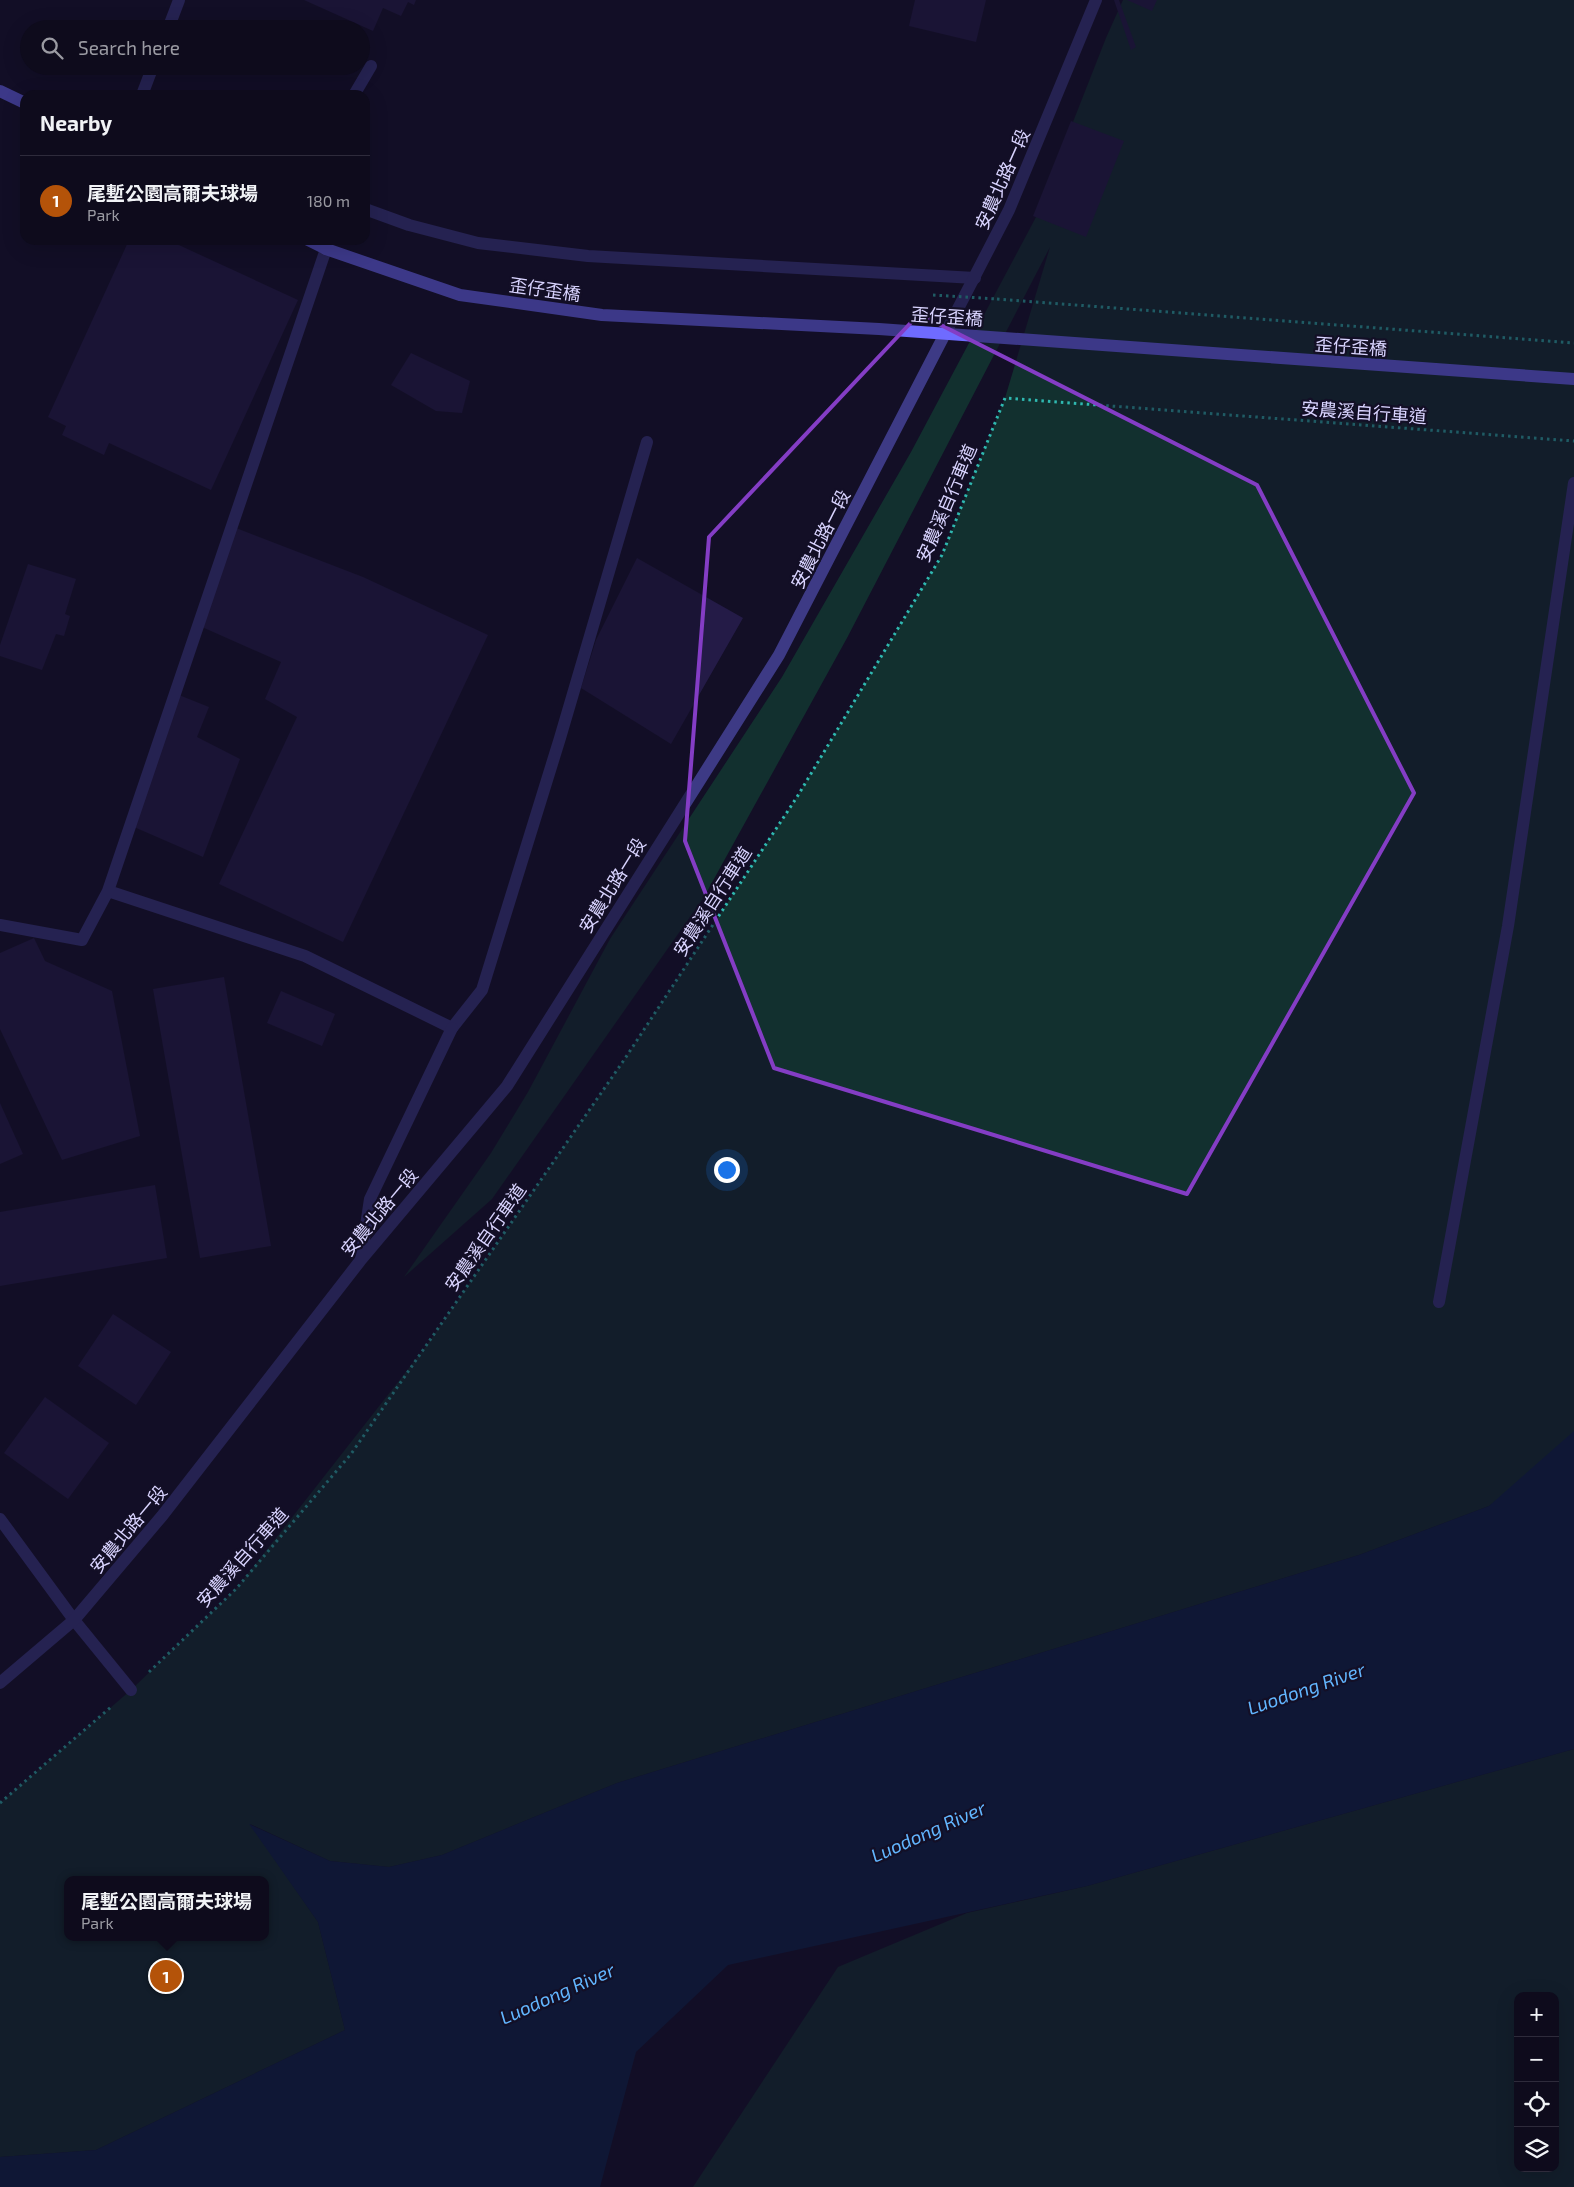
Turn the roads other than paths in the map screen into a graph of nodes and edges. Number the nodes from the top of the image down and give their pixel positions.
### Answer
1 (179, 0) edge
2 (1096, 0) edge
3 (171, 20) edge
4 (150, 75) edge
5 (366, 75) edge
6 (144, 90) edge
7 (357, 90) edge
8 (0, 91) edge
9 (20, 101) edge
10 (370, 211) edge
11 (318, 245) edge
12 (326, 249) junction
13 (975, 278) junction
14 (1574, 379) edge
15 (646, 442) dead end
16 (1574, 483) edge
17 (108, 891) junction
18 (0, 925) edge
19 (452, 1028) junction
20 (360, 1261) junction
21 (1439, 1302) dead end
22 (0, 1519) edge
23 (74, 1620) junction
24 (0, 1683) edge
25 (131, 1690) road end

1 - 3 street
2 - 13 street, 安農北路一段
4 - 6 street
5 - 7 street
8 - 9 main road
10 - 13 street
11 - 12 main road, 歪仔歪橋
12 - 14 main road, 歪仔歪橋, bridge
12 - 17 street
13 - 20 street, 安農北路一段
15 - 19 street
16 - 21 street
17 - 18 street
17 - 19 street
19 - 20 street
20 - 23 street, 安農北路一段
22 - 23 street
23 - 24 street, 安農北路一段
23 - 25 street

